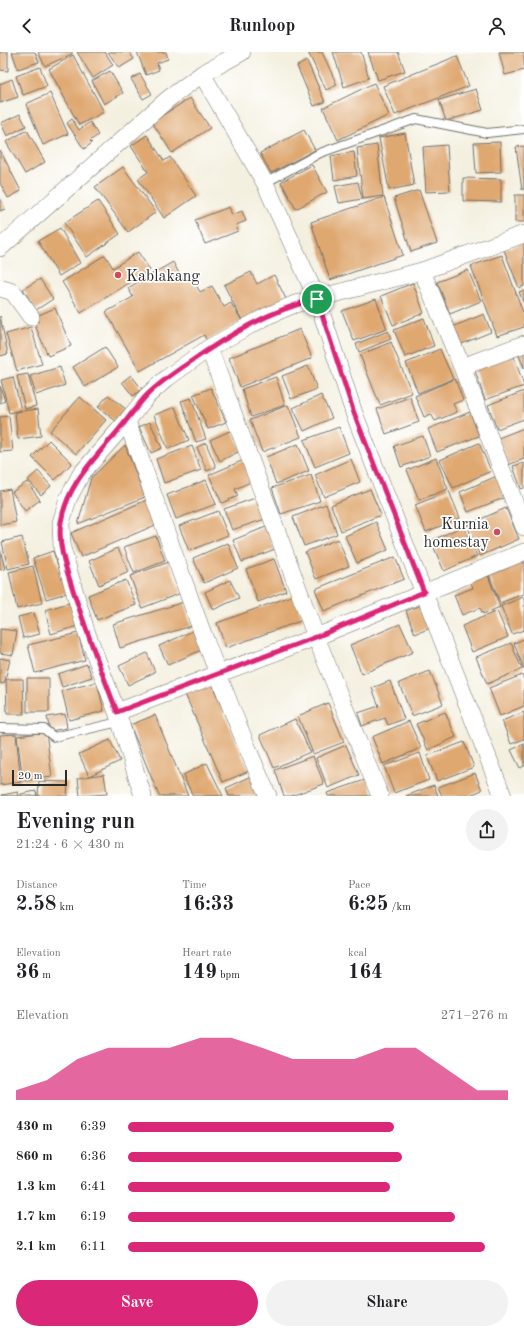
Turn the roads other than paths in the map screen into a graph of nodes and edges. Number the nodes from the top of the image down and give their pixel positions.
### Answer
1 (242, 52) edge
2 (202, 74) junction
3 (524, 129) edge
4 (265, 183) junction
5 (524, 234) edge
6 (0, 248) edge
7 (422, 271) junction
8 (0, 288) edge
9 (317, 299) junction
10 (31, 317) dead end
11 (524, 344) edge
12 (209, 348) junction
13 (462, 367) junction
14 (127, 421) junction
15 (524, 527) edge
16 (524, 552) edge
17 (424, 592) junction
18 (316, 637) junction
19 (217, 674) junction
20 (118, 717) junction
21 (0, 728) edge
22 (143, 796) edge
23 (268, 796) edge
24 (380, 796) edge
25 (503, 796) edge

1 - 2 street
2 - 4 street
2 - 6 street
3 - 4 lane
4 - 9 street
5 - 7 street
7 - 9 street
7 - 13 street
8 - 10 street
9 - 12 street
9 - 17 street
11 - 13 street
12 - 14 street
12 - 18 street
13 - 15 street
14 - 19 street
14 - 20 street
16 - 17 street
17 - 18 street
17 - 25 street
18 - 19 street
18 - 24 street
19 - 20 street
19 - 23 street
20 - 21 lane
20 - 22 street

